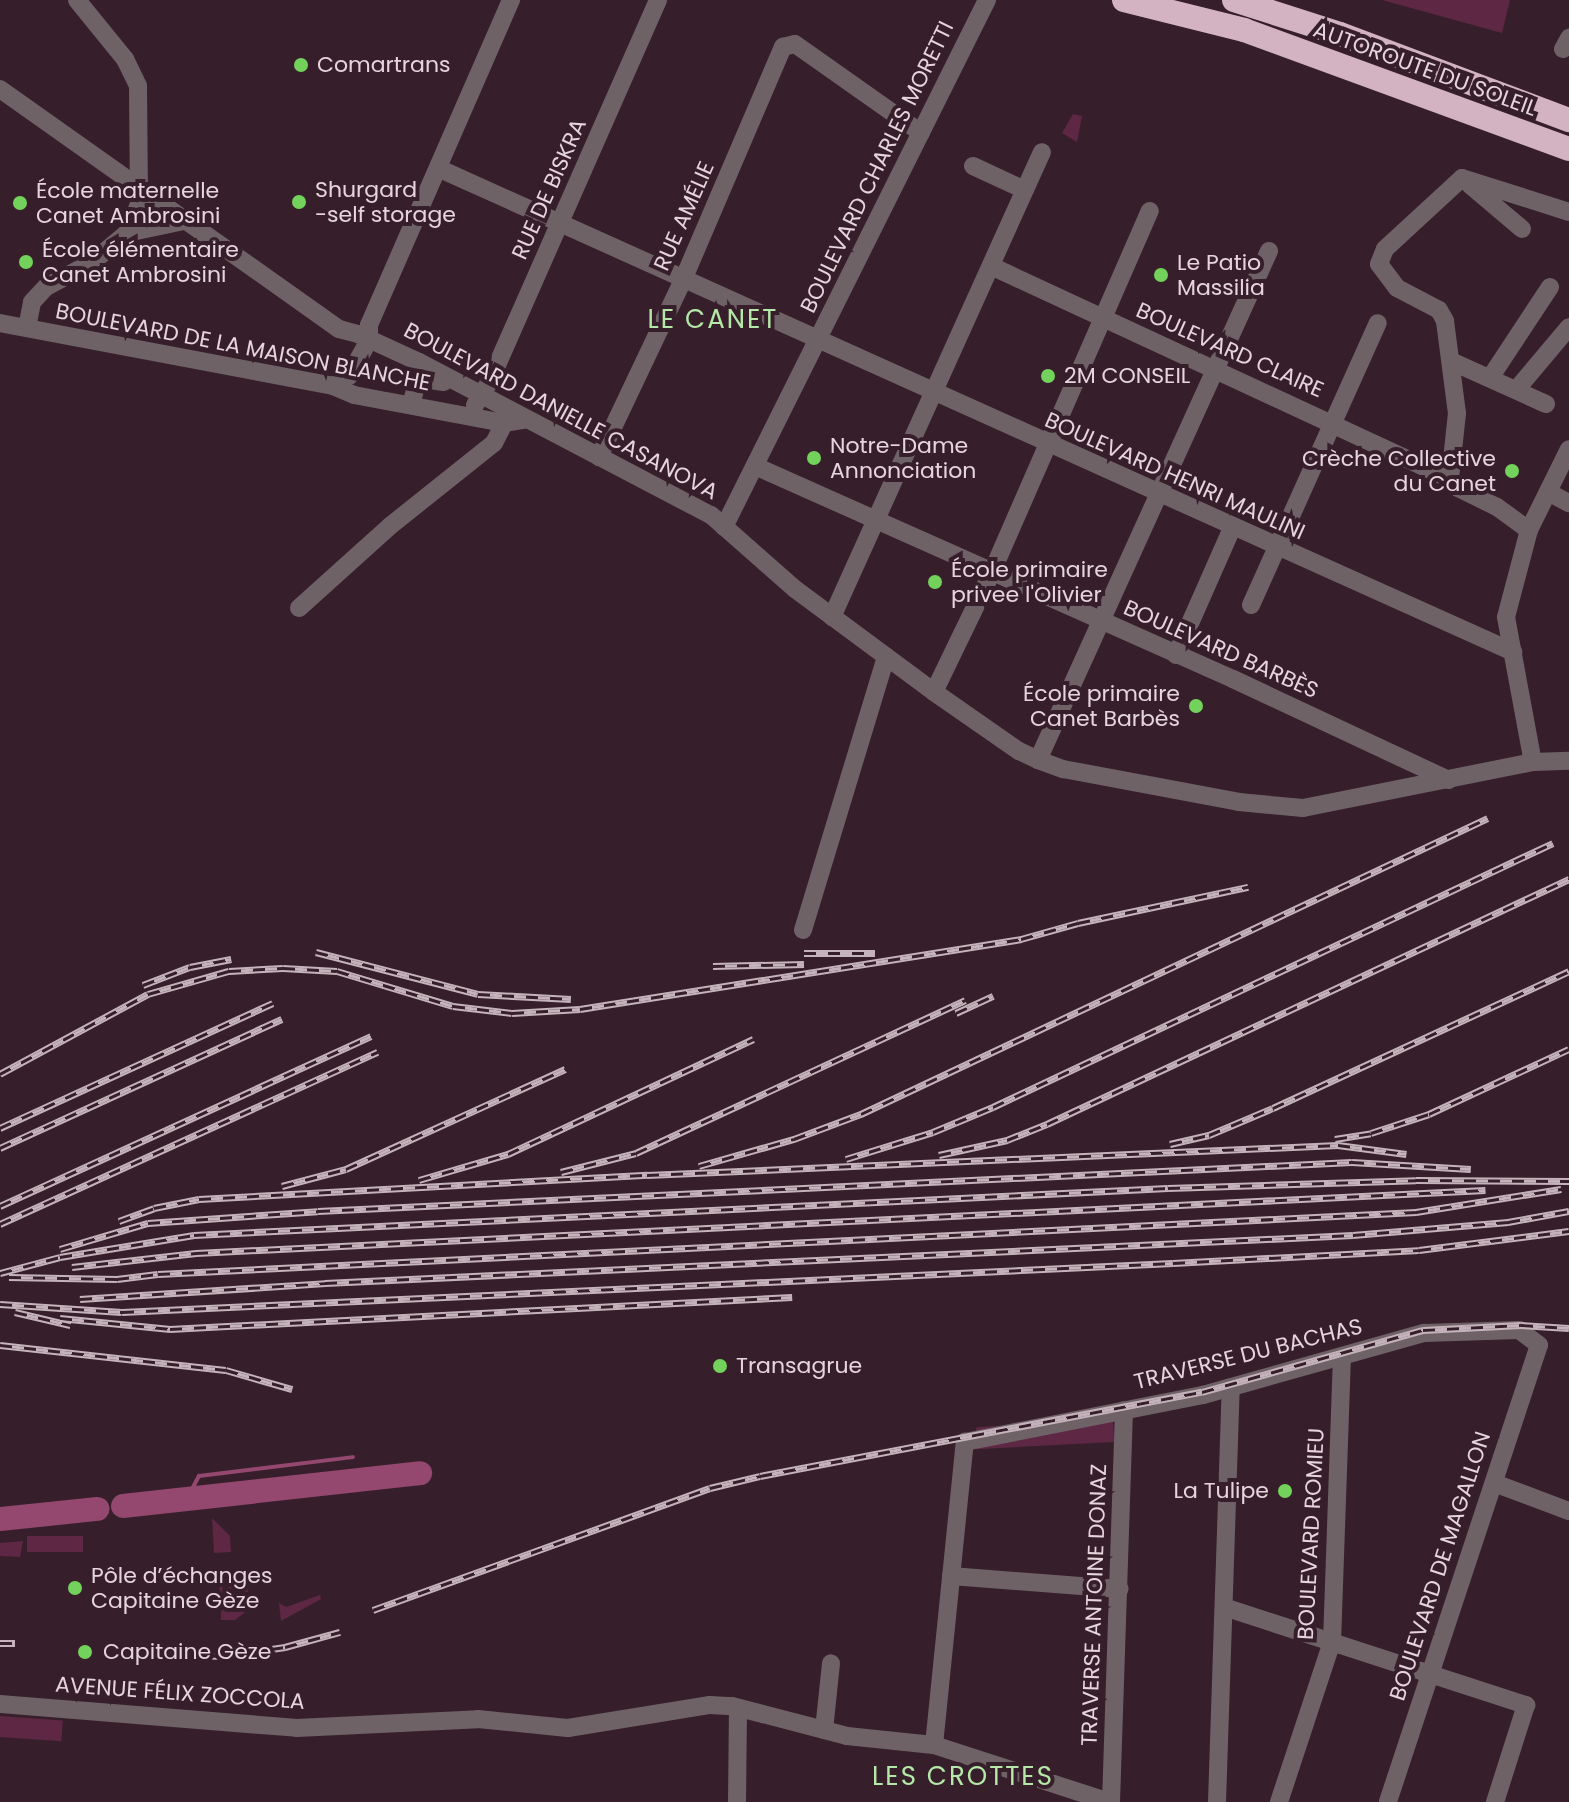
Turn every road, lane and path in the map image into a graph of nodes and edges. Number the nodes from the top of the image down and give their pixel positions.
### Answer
1 (77, 0) edge
2 (511, 0) edge
3 (658, 0) edge
4 (987, 0) edge
5 (1124, 0) edge
6 (1234, 0) edge
7 (1314, 56) junction
8 (0, 89) edge
9 (1569, 120) edge
10 (921, 133) junction
11 (1569, 149) edge
12 (1042, 152) dead end
13 (1569, 164) edge
14 (973, 166) dead end
15 (440, 169) junction
16 (1462, 178) junction
17 (140, 188) junction
18 (1025, 190) junction
19 (1150, 211) dead end
20 (1569, 212) edge
21 (184, 221) junction
22 (559, 224) junction
23 (1522, 229) dead end
24 (127, 233) junction
25 (1269, 251) dead end
26 (991, 266) junction
27 (683, 280) junction
28 (1550, 287) dead end
29 (1103, 319) junction
30 (0, 323) edge
31 (1378, 323) dead end
32 (1569, 327) edge
33 (27, 328) junction
34 (339, 329) junction
35 (369, 340) junction
36 (818, 342) junction
37 (1453, 362) junction
38 (355, 365) junction
39 (1217, 369) junction
40 (1490, 378) junction
41 (333, 386) junction
42 (1516, 390) junction
43 (474, 392) junction
44 (933, 394) junction
45 (1546, 404) dead end
46 (420, 407) junction
47 (524, 420) junction
48 (504, 423) junction
49 (1333, 423) junction
50 (1048, 445) junction
51 (1569, 449) edge
52 (599, 457) junction
53 (755, 466) junction
54 (1450, 479) junction
55 (1548, 492) junction
56 (1159, 495) junction
57 (1569, 503) edge
58 (876, 522) junction
59 (724, 527) junction
60 (1232, 528) junction
61 (1529, 530) junction
62 (1276, 548) junction
63 (992, 572) junction
64 (1251, 605) dead end
65 (299, 608) dead end
66 (832, 617) junction
67 (1101, 622) junction
68 (1513, 652) junction
69 (1176, 655) junction
70 (886, 656) junction
71 (934, 692) junction
72 (1038, 760) junction
73 (1569, 761) edge
74 (1533, 762) junction
75 (1449, 780) junction
76 (803, 930) dead end
77 (1539, 1345) joint
78 (1342, 1356) junction
79 (1231, 1387) junction
80 (1124, 1410) junction
81 (1494, 1483) junction
82 (1569, 1511) edge
83 (951, 1576) junction
84 (1119, 1589) junction
85 (1224, 1607) junction
86 (1332, 1642) junction
87 (831, 1663) dead end
88 (1432, 1672) junction
89 (0, 1704) edge
90 (744, 1709) junction
91 (824, 1730) junction
92 (934, 1745) junction
93 (737, 1802) edge
94 (749, 1802) edge
95 (1110, 1802) edge
96 (1217, 1802) edge
97 (1279, 1802) edge
98 (1388, 1802) edge
99 (1495, 1802) edge

1 - 17 street
2 - 15 street
3 - 22 street, RUE DE BISKRA
4 - 10 street, BOULEVARD CHARLES MORETTI
5 - 7 highway, AUTOROUTE DU SOLEIL
6 - 9 highway, AUTOROUTE DU SOLEIL
7 - 11 highway, AUTOROUTE DU SOLEIL
7 - 13 highway
8 - 17 street, BOULEVARD DANIELLE CASANOVA
10 - 27 street, RUE AMÉLIE
10 - 36 street, BOULEVARD CHARLES MORETTI
12 - 18 street
14 - 18 street
15 - 22 street, BOULEVARD HENRI MAULINI
15 - 35 street
16 - 20 street
16 - 23 street
16 - 37 street
17 - 21 street, BOULEVARD DANIELLE CASANOVA
17 - 24 street
18 - 26 street
19 - 29 street
21 - 24 street
21 - 34 street, BOULEVARD DANIELLE CASANOVA
22 - 27 street, BOULEVARD HENRI MAULINI
22 - 43 street, RUE DE BISKRA
24 - 33 street
25 - 39 street
26 - 29 street, BOULEVARD CLAIRE
26 - 44 street
27 - 36 street, BOULEVARD HENRI MAULINI
27 - 52 street, RUE AMÉLIE
28 - 40 street
29 - 39 street, BOULEVARD CLAIRE
29 - 50 street
30 - 33 street, BOULEVARD DE LA MAISON BLANCHE
31 - 49 street
32 - 42 street
33 - 41 street, BOULEVARD DE LA MAISON BLANCHE
34 - 35 street, BOULEVARD DANIELLE CASANOVA
34 - 38 street
35 - 38 street
35 - 43 street, BOULEVARD DANIELLE CASANOVA
36 - 44 street, BOULEVARD HENRI MAULINI
36 - 53 street, BOULEVARD CHARLES MORETTI
37 - 40 street
37 - 54 street
38 - 41 street
39 - 49 street, BOULEVARD CLAIRE
39 - 56 street
40 - 42 street
41 - 46 street, BOULEVARD DE LA MAISON BLANCHE
42 - 45 street
43 - 46 street
43 - 46 street
43 - 47 street, BOULEVARD DANIELLE CASANOVA
44 - 50 street, BOULEVARD HENRI MAULINI
44 - 58 street
46 - 48 street, BOULEVARD DE LA MAISON BLANCHE
47 - 48 street, BOULEVARD DE LA MAISON BLANCHE
47 - 52 street, BOULEVARD DANIELLE CASANOVA
48 - 65 street
49 - 54 street, BOULEVARD CLAIRE
49 - 62 street
50 - 56 street, BOULEVARD HENRI MAULINI
50 - 63 street
51 - 55 street
52 - 59 street, BOULEVARD DANIELLE CASANOVA
53 - 58 street, BOULEVARD BARBÈS
53 - 59 street, BOULEVARD CHARLES MORETTI
54 - 61 street, BOULEVARD CLAIRE
55 - 57 street
55 - 61 street
56 - 60 street, BOULEVARD HENRI MAULINI
56 - 67 street
58 - 63 street, BOULEVARD BARBÈS
58 - 66 street
59 - 66 street, BOULEVARD DANIELLE CASANOVA
60 - 62 street, BOULEVARD HENRI MAULINI
60 - 69 street
61 - 68 street
62 - 64 street
62 - 68 street, BOULEVARD HENRI MAULINI
63 - 67 street, BOULEVARD BARBÈS
63 - 71 street
66 - 70 street, BOULEVARD DANIELLE CASANOVA
67 - 69 street, BOULEVARD BARBÈS
67 - 72 street
68 - 74 street
69 - 75 street, BOULEVARD BARBÈS
70 - 71 street, BOULEVARD DANIELLE CASANOVA
70 - 76 street
71 - 72 street, BOULEVARD DANIELLE CASANOVA
72 - 75 street, BOULEVARD DANIELLE CASANOVA
73 - 74 street, BOULEVARD DANIELLE CASANOVA
74 - 75 street, BOULEVARD DANIELLE CASANOVA
77 - 78 street, TRAVERSE DU BACHAS
77 - 81 street, BOULEVARD DE MAGALLON
78 - 79 street, TRAVERSE DU BACHAS
78 - 86 street, BOULEVARD ROMIEU
79 - 80 street, TRAVERSE DU BACHAS
79 - 85 street
80 - 83 street, TRAVERSE DU BACHAS
80 - 84 street, TRAVERSE ANTOINE DONAZ
81 - 82 street
81 - 88 street, BOULEVARD DE MAGALLON
83 - 84 street
83 - 92 street
84 - 95 street, TRAVERSE ANTOINE DONAZ
85 - 86 street
85 - 96 street
86 - 88 street
86 - 97 street, BOULEVARD ROMIEU
87 - 91 street
88 - 98 street, BOULEVARD DE MAGALLON
88 - 99 street
89 - 90 street, AVENUE FÉLIX ZOCCOLA
90 - 91 street, AVENUE FÉLIX ZOCCOLA
90 - 93 street
90 - 94 street
91 - 92 street, AVENUE FÉLIX ZOCCOLA
92 - 95 street, AVENUE FÉLIX ZOCCOLA

